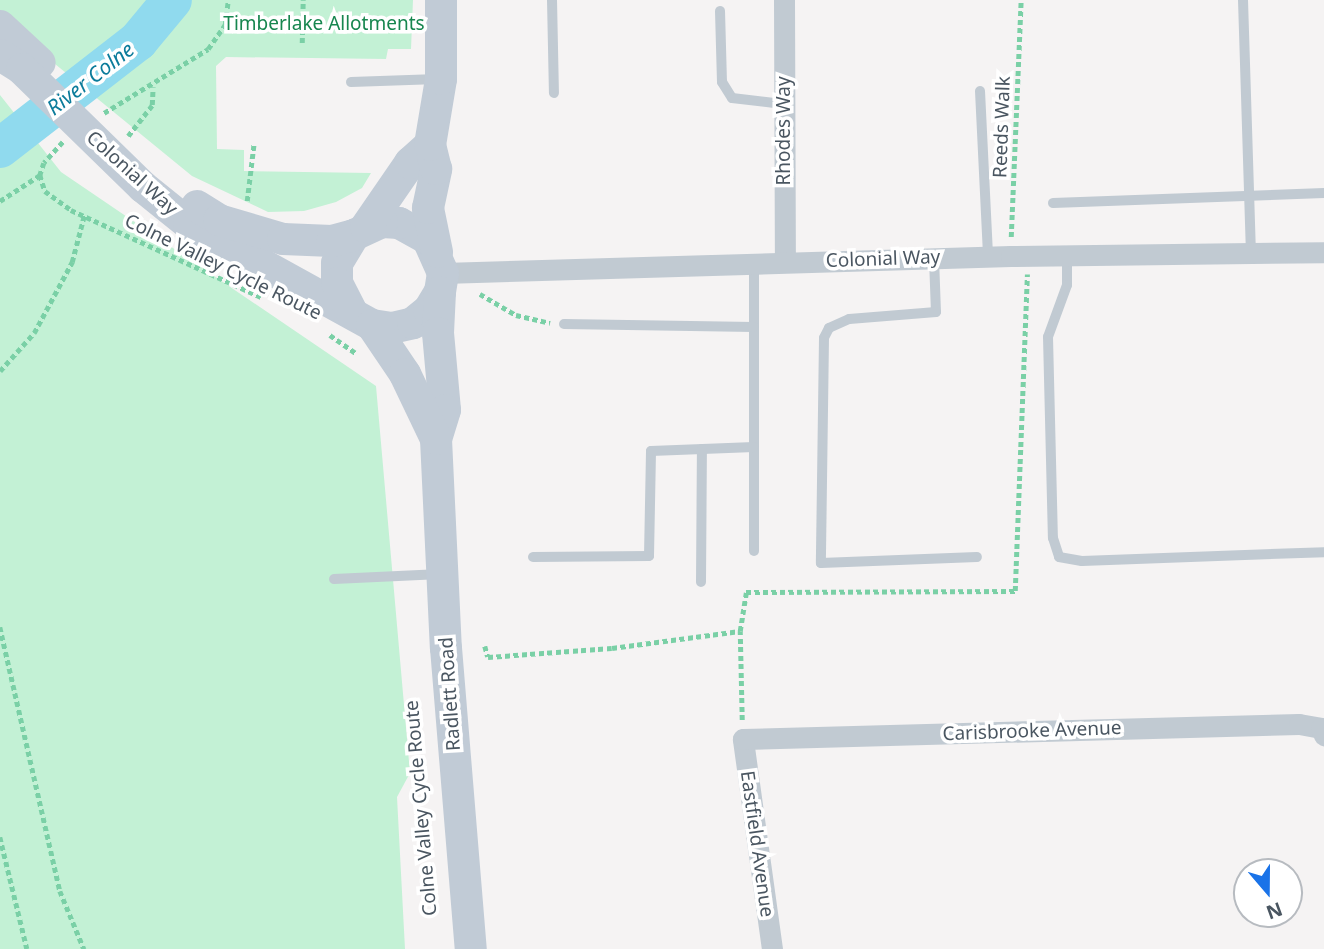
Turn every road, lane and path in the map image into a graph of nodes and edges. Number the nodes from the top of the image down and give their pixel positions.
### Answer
1 (228, 0) edge
2 (303, 0) edge
3 (441, 0) edge
4 (552, 0) edge
5 (783, 0) edge
6 (1021, 0) edge
7 (1244, 0) edge
8 (720, 11) dead end
9 (0, 26) edge
10 (302, 43) dead end
11 (18, 60) edge
12 (441, 79) junction
13 (351, 82) dead end
14 (153, 86) junction
15 (980, 91) dead end
16 (554, 93) dead end
17 (783, 104) junction
18 (100, 115) dead end
19 (69, 136) dead end
20 (254, 142) dead end
21 (119, 144) junction
22 (430, 145) junction
23 (40, 175) junction
24 (1324, 193) edge
25 (1250, 195) junction
26 (0, 201) edge
27 (1053, 203) dead end
28 (245, 212) dead end
29 (84, 216) junction
30 (360, 231) junction
31 (1324, 252) edge
32 (1251, 253) junction
33 (1067, 255) junction
34 (988, 256) junction
35 (1019, 256) junction
36 (934, 258) junction
37 (785, 262) junction
38 (754, 263) junction
39 (440, 272) junction
40 (480, 294) dead end
41 (273, 302) dead end
42 (362, 319) junction
43 (564, 324) joint
44 (754, 327) junction
45 (317, 328) dead end
46 (367, 363) dead end
47 (0, 371) edge
48 (436, 439) junction
49 (754, 447) junction
50 (702, 449) junction
51 (754, 551) dead end
52 (1324, 552) edge
53 (533, 557) dead end
54 (977, 557) dead end
55 (444, 574) junction
56 (334, 579) dead end
57 (701, 582) dead end
58 (0, 627) edge
59 (740, 631) junction
60 (485, 646) dead end
61 (1322, 732) edge
62 (743, 739) junction
63 (0, 837) edge
64 (27, 949) edge
65 (84, 949) edge
66 (471, 949) edge
67 (772, 949) edge

1 - 14 path
2 - 10 path
3 - 12 street, Radlett Road
4 - 16 lane
5 - 17 street, Rhodes Way
6 - 35 path, Reeds Walk
7 - 25 lane
8 - 17 lane
9 - 11 street, Colonial Way
11 - 21 street, Colonial Way
12 - 13 lane
12 - 22 street, Radlett Road
14 - 18 path
14 - 21 path
15 - 34 lane
17 - 37 street, Rhodes Way
19 - 23 path
20 - 28 path
21 - 30 street, Colonial Way
21 - 42 street, Colonial Way
22 - 30 street
22 - 39 street, Radlett Road
23 - 26 path
23 - 29 path, Colne Valley Cycle Route
24 - 25 lane
25 - 27 lane
25 - 32 lane
29 - 41 path, Colne Valley Cycle Route
29 - 47 path
30 - 39 street
30 - 42 street
31 - 32 street, Colonial Way
32 - 33 street, Colonial Way
33 - 35 street, Colonial Way
33 - 52 lane
34 - 35 street, Colonial Way
34 - 36 street, Colonial Way
35 - 59 path, Reeds Walk
36 - 37 street, Colonial Way
36 - 54 lane
37 - 38 street, Colonial Way
38 - 39 street, Colonial Way
38 - 44 lane
39 - 42 street
39 - 48 street, Radlett Road
40 - 43 path
42 - 48 street, Radlett Road
43 - 44 lane
44 - 49 lane
45 - 46 path, Colne Valley Cycle Route
48 - 55 street, Radlett Road
49 - 50 lane
49 - 51 lane
50 - 53 lane
50 - 57 lane
55 - 56 lane
55 - 66 street, Radlett Road
58 - 65 path
59 - 60 path
59 - 62 path
61 - 62 street, Carisbrooke Avenue
62 - 67 street, Eastfield Avenue
63 - 64 path

